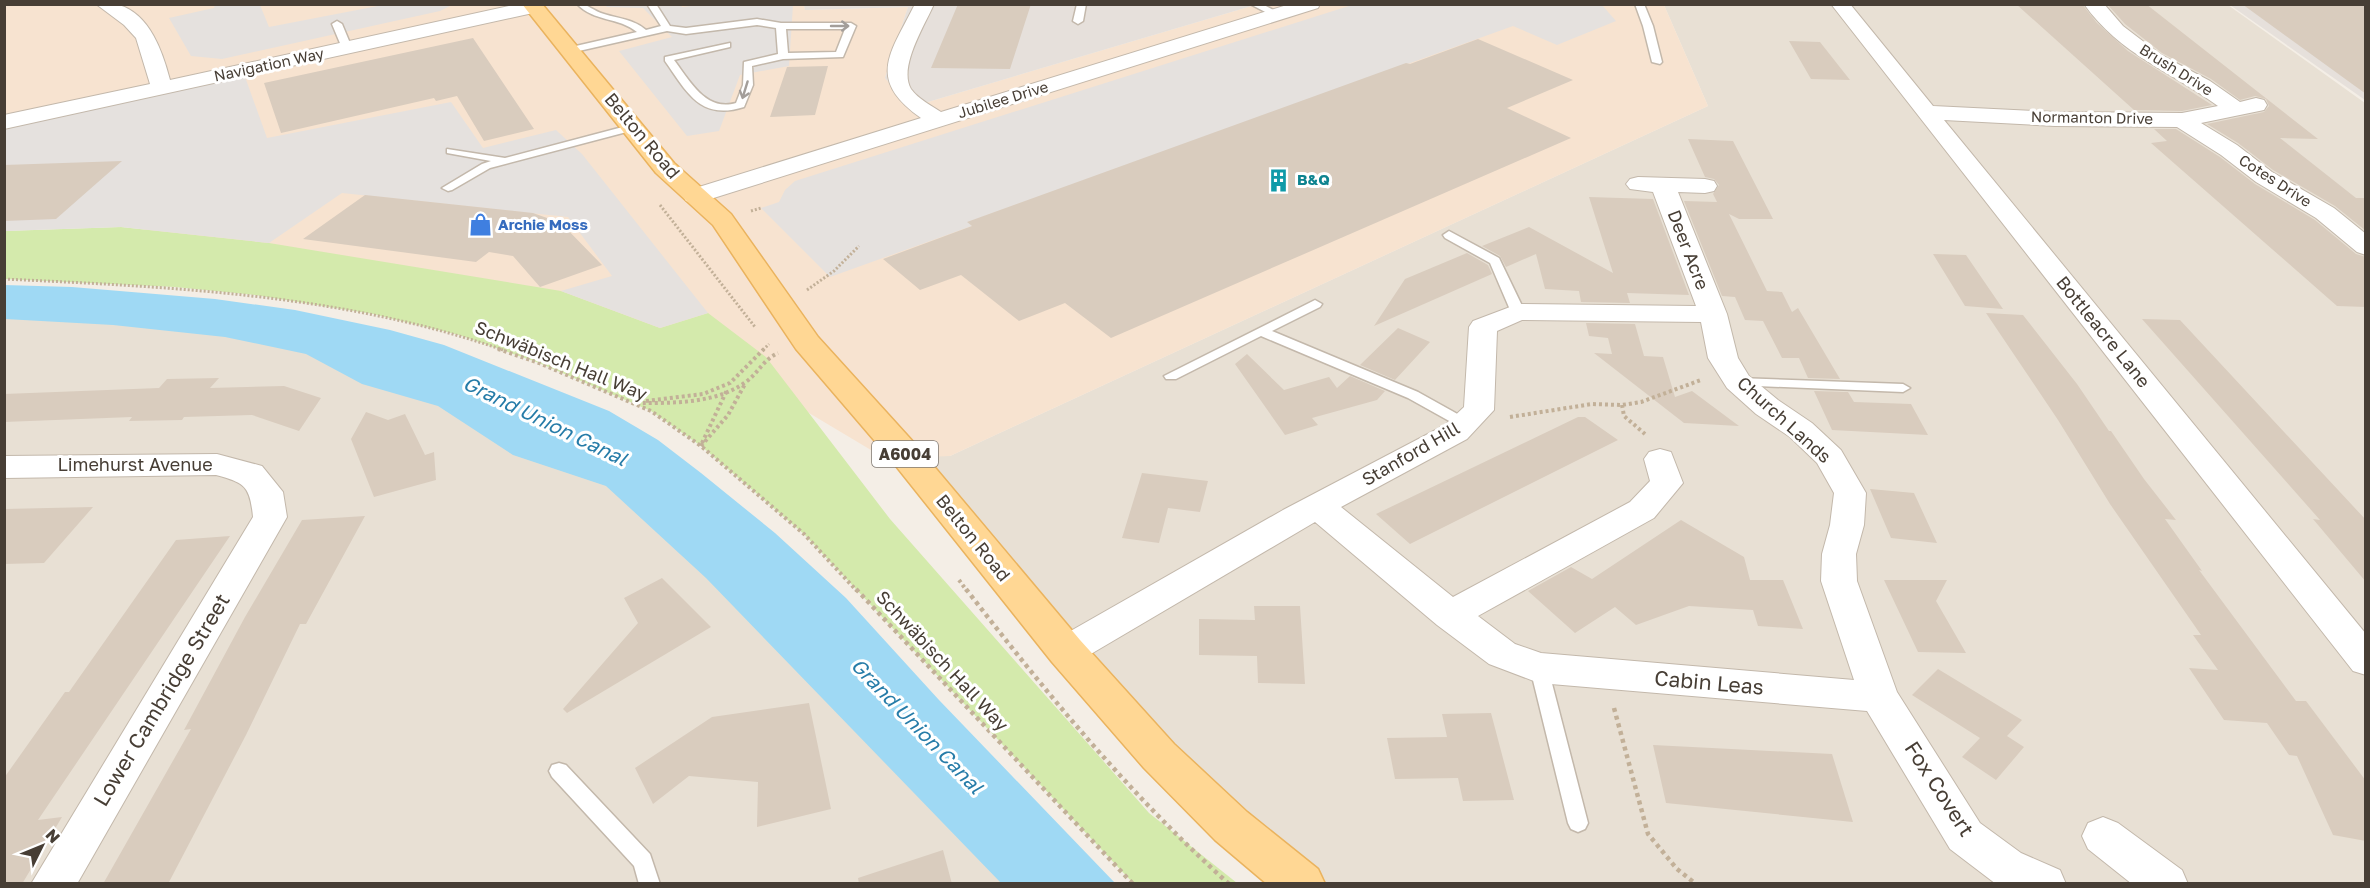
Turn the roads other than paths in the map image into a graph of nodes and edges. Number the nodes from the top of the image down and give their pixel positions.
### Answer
1 (105, 4) edge
2 (581, 4) edge
3 (651, 4) edge
4 (925, 4) edge
5 (1082, 4) edge
6 (1254, 4) edge
7 (1311, 4) edge
8 (1639, 4) edge
9 (1840, 4) edge
10 (2093, 4) edge
11 (532, 6) edge
12 (1278, 15) junction
13 (1078, 21) dead end
14 (337, 24) dead end
15 (782, 26) junction
16 (667, 28) junction
17 (712, 28) junction
18 (644, 33) junction
19 (347, 48) junction
20 (570, 50) junction
21 (737, 55) junction
22 (783, 56) junction
23 (1656, 62) dead end
24 (161, 88) junction
25 (2256, 105) dead end
26 (2234, 108) junction
27 (1927, 112) junction
28 (937, 120) junction
29 (2182, 120) junction
30 (4, 122) edge
31 (634, 127) junction
32 (452, 151) dead end
33 (512, 160) junction
34 (1705, 186) dead end
35 (448, 188) dead end
36 (695, 196) junction
37 (1449, 235) dead end
38 (2366, 247) edge
39 (1315, 304) dead end
40 (1518, 312) junction
41 (1713, 314) junction
42 (1260, 331) junction
43 (1170, 376) dead end
44 (1734, 376) junction
45 (1903, 388) dead end
46 (1465, 424) junction
47 (1660, 459) road end
48 (4, 467) edge
49 (1318, 506) junction
50 (270, 517) joint
51 (1450, 615) junction
52 (1066, 651) junction
53 (2366, 661) edge
54 (1539, 668) junction
55 (1879, 697) junction
56 (559, 771) dead end
57 (1578, 823) dead end
58 (2103, 837) dead end
59 (2149, 880) edge
60 (53, 884) edge
61 (650, 884) edge
62 (1302, 884) edge
63 (2044, 884) edge

1 - 24 street
2 - 18 lane
3 - 16 lane
4 - 28 street
5 - 13 lane
6 - 12 lane
7 - 12 street, Jubilee Drive
8 - 23 lane
9 - 27 street, Bottleacre Lane
10 - 26 street, Brush Drive
11 - 19 street, Navigation Way
11 - 20 main road, Belton Road / A6004
12 - 28 street, Jubilee Drive
14 - 19 lane
15 - 17 lane
15 - 22 lane
15 -> 22 lane
16 - 17 lane
16 - 18 lane
17 - 21 lane
18 - 20 lane
19 - 24 street, Navigation Way
20 - 31 main road, Belton Road / A6004
21 -> 21 lane
21 - 22 lane
24 - 30 street, Navigation Way
25 - 26 street, Normanton Drive
26 - 29 street, Normanton Drive
27 - 29 street, Normanton Drive
27 - 53 street, Bottleacre Lane
28 - 36 street, Jubilee Drive
29 - 38 street, Cotes Drive
31 - 33 lane
31 - 36 main road, Belton Road / A6004
32 - 33 lane
33 - 35 lane
34 - 41 street, Deer Acre
36 - 52 main road, Belton Road / A6004
37 - 40 lane
39 - 42 lane
40 - 41 street, Stanford Hill
40 - 46 street, Stanford Hill
41 - 44 street, Church Lands
42 - 43 lane
42 - 46 lane
44 - 45 lane
44 - 55 street, Church Lands
46 - 49 street, Stanford Hill
47 - 51 street
48 - 50 street, Limehurst Avenue
49 - 51 street, Cabin Leas
49 - 52 street, Stanford Hill
50 - 60 street, Lower Cambridge Street
51 - 54 street, Cabin Leas
52 - 62 main road, Belton Road / A6004
54 - 55 street, Cabin Leas
54 - 57 lane
55 - 63 street, Fox Covert
56 - 61 lane
58 - 59 street

